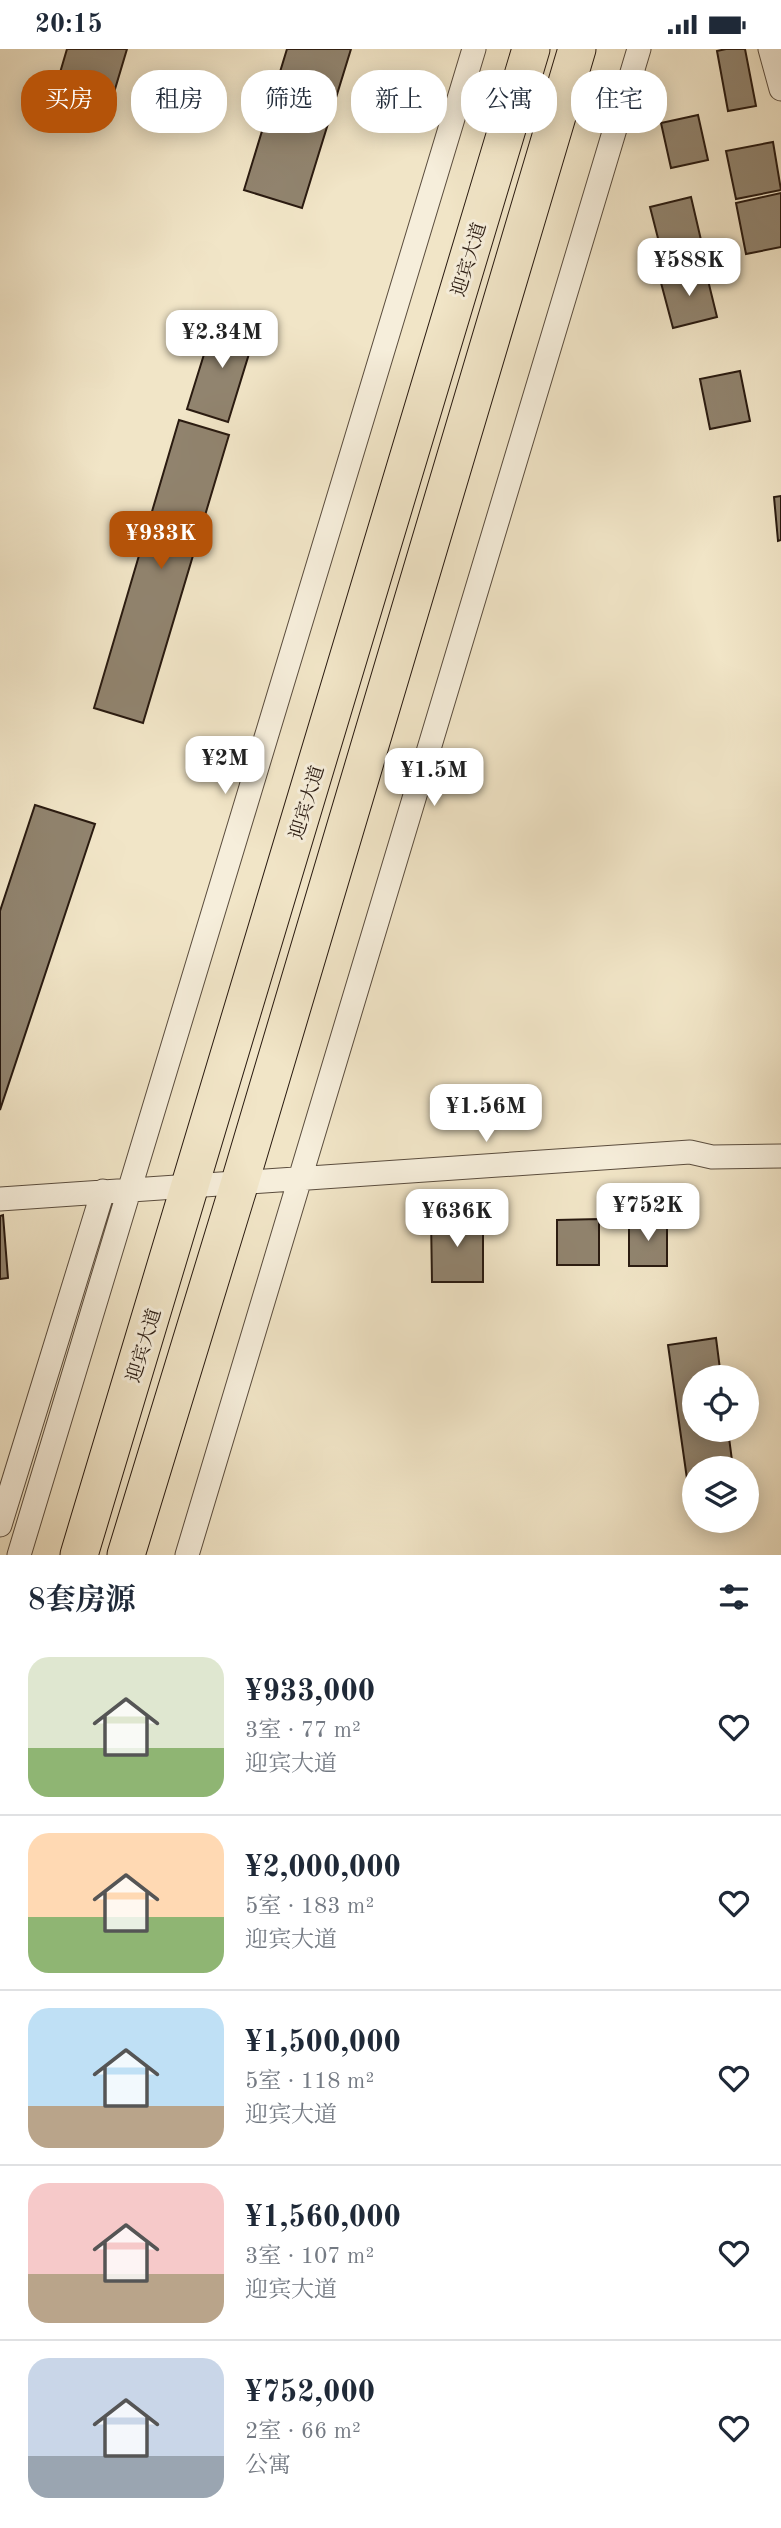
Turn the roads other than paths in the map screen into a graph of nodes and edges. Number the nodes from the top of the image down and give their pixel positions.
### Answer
1 (474, 49) edge
2 (531, 49) edge
3 (577, 49) edge
4 (639, 49) edge
5 (770, 49) edge
6 (781, 89) edge
7 (781, 1156) edge
8 (300, 1179) junction
9 (240, 1182) junction
10 (192, 1185) junction
11 (130, 1189) junction
12 (103, 1191) junction
13 (0, 1199) edge
14 (0, 1525) edge
15 (19, 1555) edge
16 (79, 1555) edge
17 (126, 1555) edge
18 (187, 1555) edge

1 - 11 street
2 - 10 main road, 迎宾大道
3 - 9 main road
4 - 8 street
5 - 6 street
7 - 8 street
8 - 9 street
8 - 18 street
9 - 10 street
9 - 17 main road
10 - 11 street
10 - 16 main road, 迎宾大道
11 - 12 street
11 - 15 street
12 - 13 street
12 - 14 street

